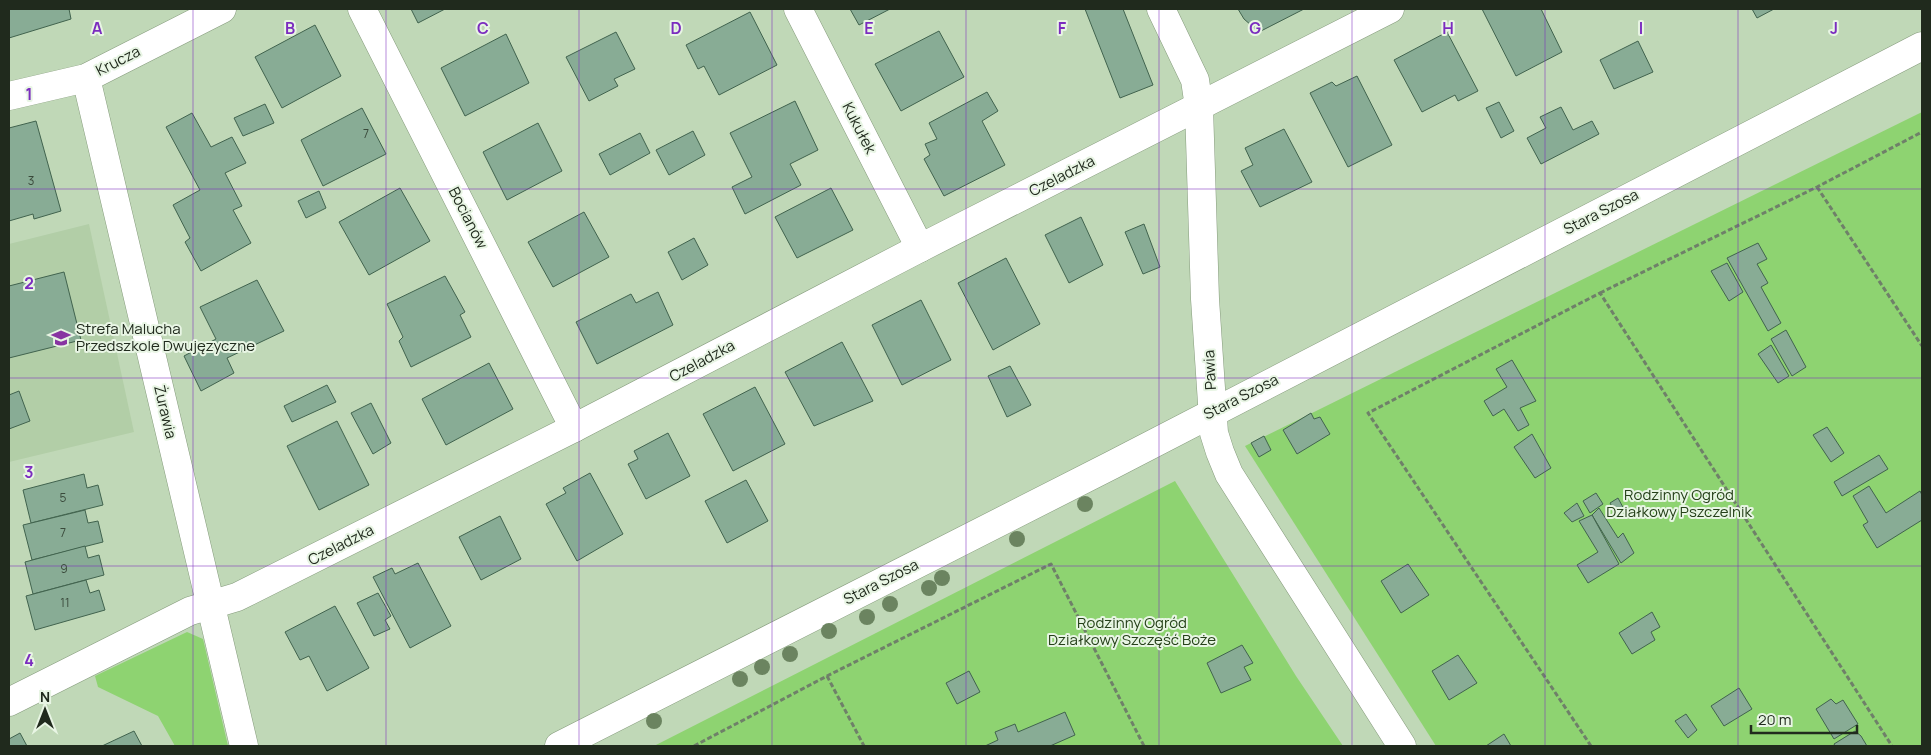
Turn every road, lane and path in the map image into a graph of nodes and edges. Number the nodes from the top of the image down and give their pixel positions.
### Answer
1 (222, 9) edge
2 (362, 9) edge
3 (798, 9) edge
4 (1162, 9) edge
5 (1390, 9) edge
6 (1922, 46) edge
7 (86, 78) junction
8 (9, 96) edge
9 (1199, 106) junction
10 (1922, 132) edge
11 (1817, 186) junction
12 (920, 248) junction
13 (1600, 293) junction
14 (1922, 346) edge
15 (1213, 412) junction
16 (574, 428) junction
17 (210, 605) junction
18 (828, 676) junction
19 (9, 702) edge
20 (244, 746) edge
21 (559, 746) edge
22 (694, 746) edge
23 (864, 746) edge
24 (1144, 746) edge
25 (1402, 746) edge
26 (1591, 746) edge
27 (1892, 746) edge

1 - 7 street, Krucza
2 - 16 street, Bocianów
3 - 12 street, Kukułek
4 - 9 street, Pawia
5 - 9 street, Czeladzka
6 - 15 street, Stara Szosa
7 - 8 street, Krucza
7 - 17 street, Żurawia
9 - 12 street, Czeladzka
9 - 15 street, Pawia
10 - 11 path
11 - 13 path
11 - 14 path
12 - 16 street, Czeladzka
13 - 26 path
13 - 27 path
15 - 21 street, Stara Szosa
15 - 25 street, Pawia
16 - 17 street, Czeladzka
17 - 19 street, Czeladzka
17 - 20 street, Żurawia
18 - 22 path
18 - 23 path
18 - 24 path

